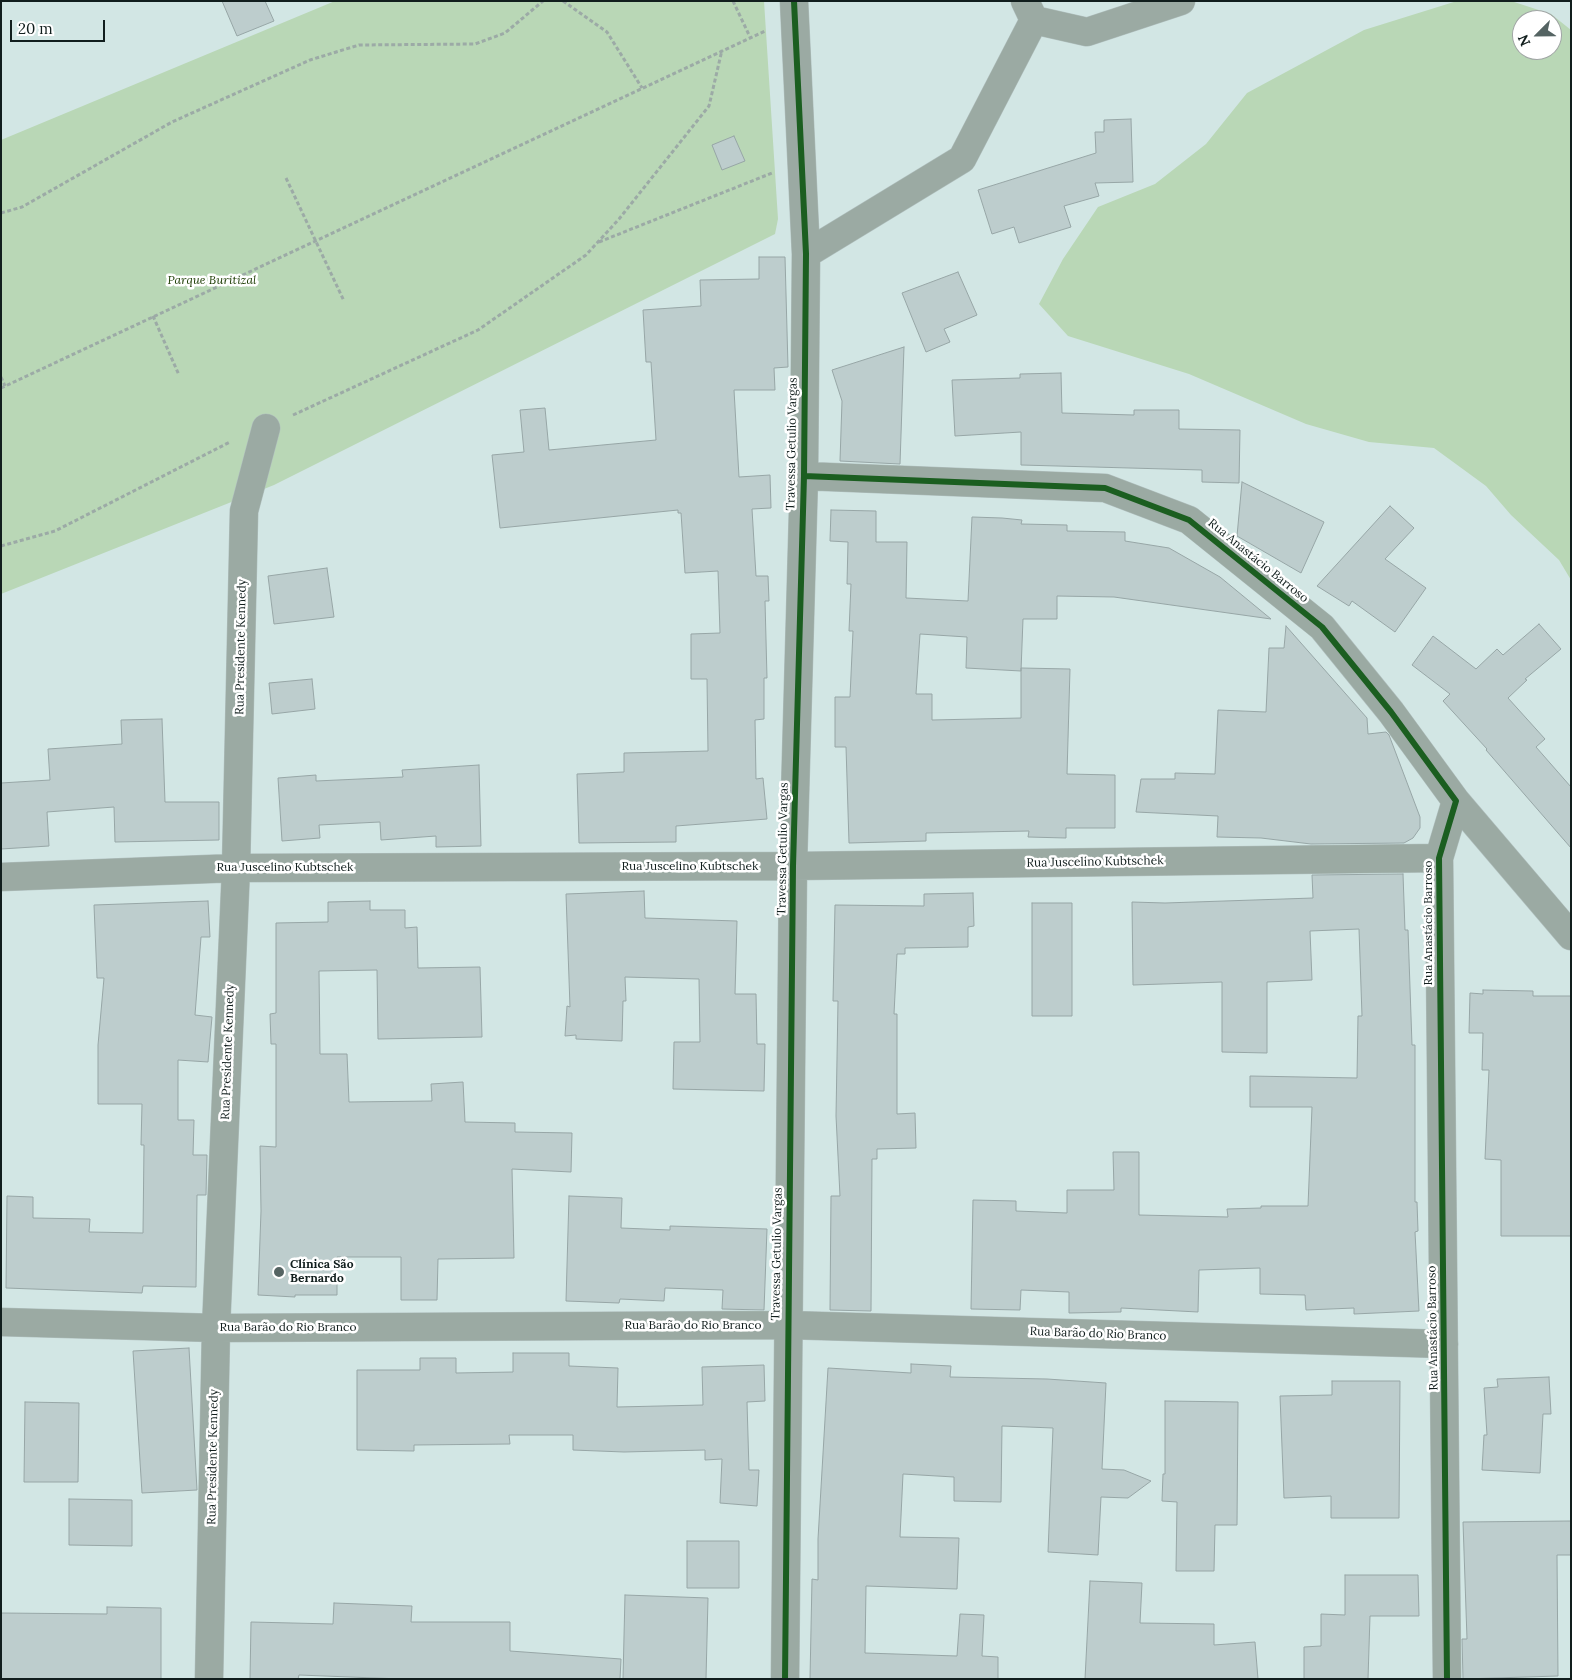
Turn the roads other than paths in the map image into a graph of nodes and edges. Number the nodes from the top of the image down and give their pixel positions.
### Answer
1 (1181, 1) edge
2 (795, 10) edge
3 (1030, 10) edge
4 (806, 254) junction
5 (266, 428) road end
6 (804, 476) junction
7 (1456, 801) junction
8 (1439, 858) junction
9 (793, 866) junction
10 (236, 868) junction
11 (1, 877) edge
12 (1571, 936) edge
13 (1, 1322) edge
14 (787, 1325) junction
15 (216, 1328) junction
16 (1444, 1344) junction
17 (208, 1679) edge
18 (785, 1679) edge
19 (1447, 1679) edge

1 - 3 street
2 - 4 street, Travessa Getulio Vargas
3 - 4 street
4 - 6 street, Travessa Getulio Vargas
5 - 10 street, Rua Presidente Kennedy
6 - 7 street, Rua Anastácio Barroso
6 - 9 street, Travessa Getulio Vargas
7 - 8 street, Rua Anastácio Barroso
7 - 12 street
8 - 9 street, Rua Juscelino Kubtschek
8 - 16 street, Rua Anastácio Barroso
9 - 10 street, Rua Juscelino Kubtschek
9 - 14 street, Travessa Getulio Vargas
10 - 11 street, Rua Juscelino Kubtschek
10 - 15 street, Rua Presidente Kennedy
13 - 15 street, Rua Barão do Rio Branco
14 - 15 street, Rua Barão do Rio Branco
14 - 16 street, Rua Barão do Rio Branco
14 - 18 street, Travessa Getulio Vargas
15 - 17 street, Rua Presidente Kennedy
16 - 19 street, Rua Anastácio Barroso

